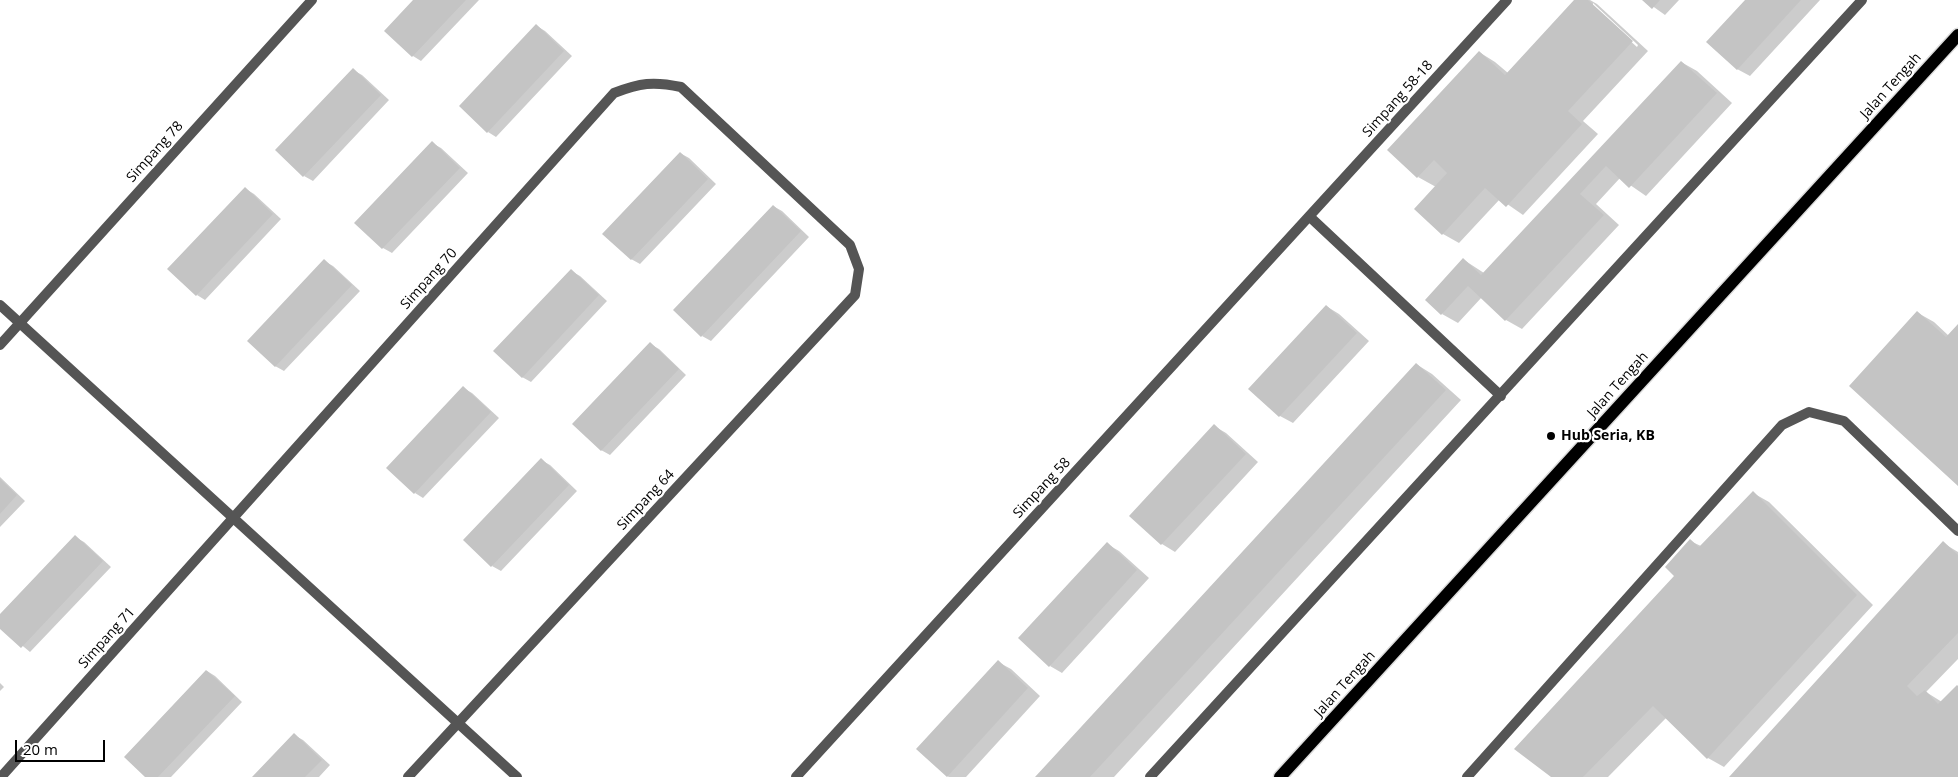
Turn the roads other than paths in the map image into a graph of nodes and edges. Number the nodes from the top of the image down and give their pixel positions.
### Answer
1 (312, 0) edge
2 (1507, 0) edge
3 (1862, 0) edge
4 (1958, 35) edge
5 (658, 82) joint
6 (1310, 217) junction
7 (0, 305) edge
8 (20, 323) junction
9 (0, 345) edge
10 (1501, 396) junction
11 (233, 518) junction
12 (1958, 532) edge
13 (458, 723) junction
14 (1, 777) edge
15 (408, 777) edge
16 (517, 777) edge
17 (796, 777) edge
18 (1150, 777) edge
19 (1280, 777) edge
20 (1467, 777) edge

1 - 8 street, Simpang 78
2 - 6 street, Simpang 58-18
3 - 10 street
4 - 19 main road, Jalan Tengah
5 - 11 street, Simpang 70
5 - 13 street, Simpang 64
6 - 10 street
6 - 17 street, Simpang 58
7 - 8 street
8 - 9 street, Simpang 78
8 - 11 street
10 - 18 street
11 - 13 street
11 - 14 street, Simpang 71
12 - 20 street
13 - 15 street, Simpang 64
13 - 16 street

